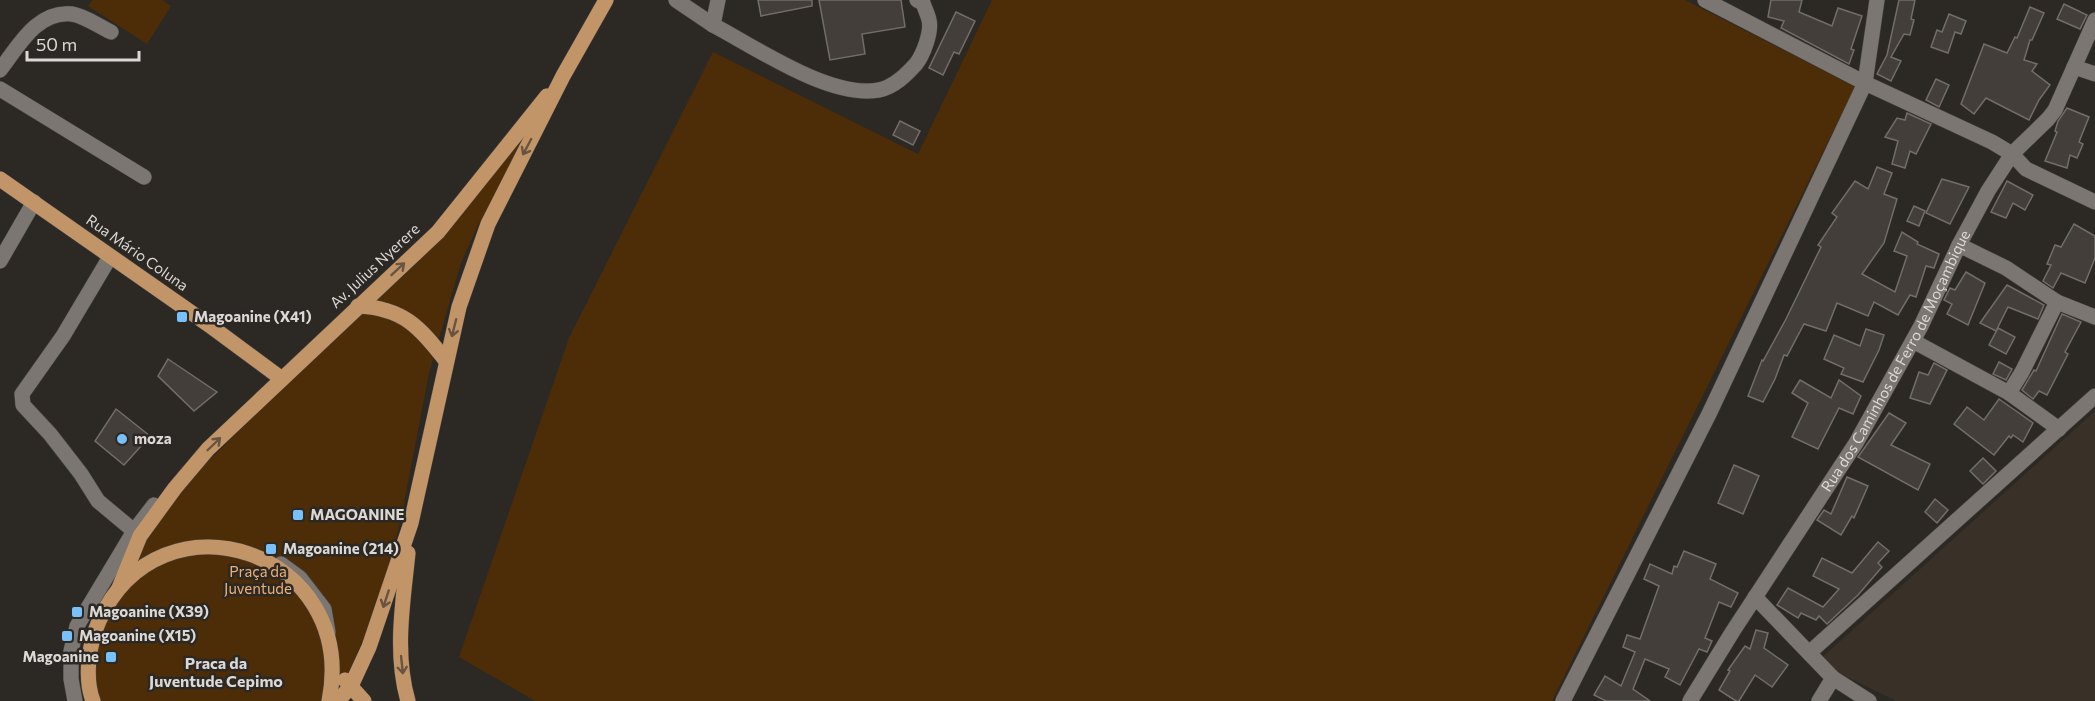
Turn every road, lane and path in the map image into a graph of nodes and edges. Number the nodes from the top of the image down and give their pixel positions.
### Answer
1 (606, 0) edge
2 (676, 0) edge
3 (718, 0) edge
4 (917, 0) edge
5 (1705, 0) edge
6 (1877, 0) edge
7 (2095, 20) edge
8 (714, 25) junction
9 (111, 32) dead end
10 (2074, 67) junction
11 (0, 70) edge
12 (2095, 74) edge
13 (563, 76) junction
14 (1865, 83) junction
15 (0, 89) edge
16 (2013, 154) junction
17 (144, 177) dead end
18 (0, 179) edge
19 (34, 202) junction
20 (2095, 202) edge
21 (1959, 245) junction
22 (111, 257) junction
23 (0, 261) edge
24 (2057, 302) junction
25 (358, 306) junction
26 (2094, 314) edge
27 (1913, 341) junction
28 (446, 361) junction
29 (276, 376) junction
30 (2009, 393) junction
31 (2095, 396) edge
32 (2059, 429) junction
33 (411, 523) junction
34 (137, 534) junction
35 (119, 588) junction
36 (1755, 597) junction
37 (1809, 653) junction
38 (333, 666) junction
39 (1833, 678) junction
40 (351, 686) junction
41 (75, 701) edge
42 (93, 701) edge
43 (329, 701) edge
44 (338, 701) edge
45 (364, 701) edge
46 (408, 701) edge
47 (1563, 701) edge
48 (1690, 701) edge
49 (1818, 701) edge
50 (1869, 701) edge

1 - 13 main road, Av. Julius Nyerere
2 - 8 street
3 - 8 street
4 - 8 street
5 - 14 street
6 - 14 street
7 - 10 street, Rua dos Caminhos de Ferro de Moçambique
9 - 11 street
10 - 12 street
10 - 16 street, Rua dos Caminhos de Ferro de Moçambique
25 -> 13 main road, Av. Julius Nyerere
13 -> 28 main road, Av. Julius Nyerere
14 - 16 street
14 - 47 street
15 - 17 street
16 - 20 street
16 - 21 street, Rua dos Caminhos de Ferro de Moçambique
18 - 19 main road, Rua Mário Coluna
19 - 22 main road, Rua Mário Coluna
19 - 23 street
21 - 24 street
21 - 27 street, Rua dos Caminhos de Ferro de Moçambique
22 - 29 main road, Rua Mário Coluna
22 - 34 street
24 - 26 street
24 - 30 street
25 - 28 main road
25 - 29 main road, Av. Julius Nyerere
27 - 30 street
27 - 36 street, Rua dos Caminhos de Ferro de Moçambique
28 - 33 main road, Av. Julius Nyerere
34 -> 29 main road, Av. Julius Nyerere
30 - 32 street
31 - 32 street
32 - 37 street
33 -> 40 main road
33 -> 46 main road
34 - 35 main road, Av. Julius Nyerere
34 - 41 street
35 - 38 main road
35 - 42 main road
36 - 37 street
36 - 48 street, Rua dos Caminhos de Ferro de Moçambique
37 - 39 street
38 - 40 main road
38 - 43 main road
39 - 49 street
39 - 50 street
40 - 44 main road
40 - 45 main road

